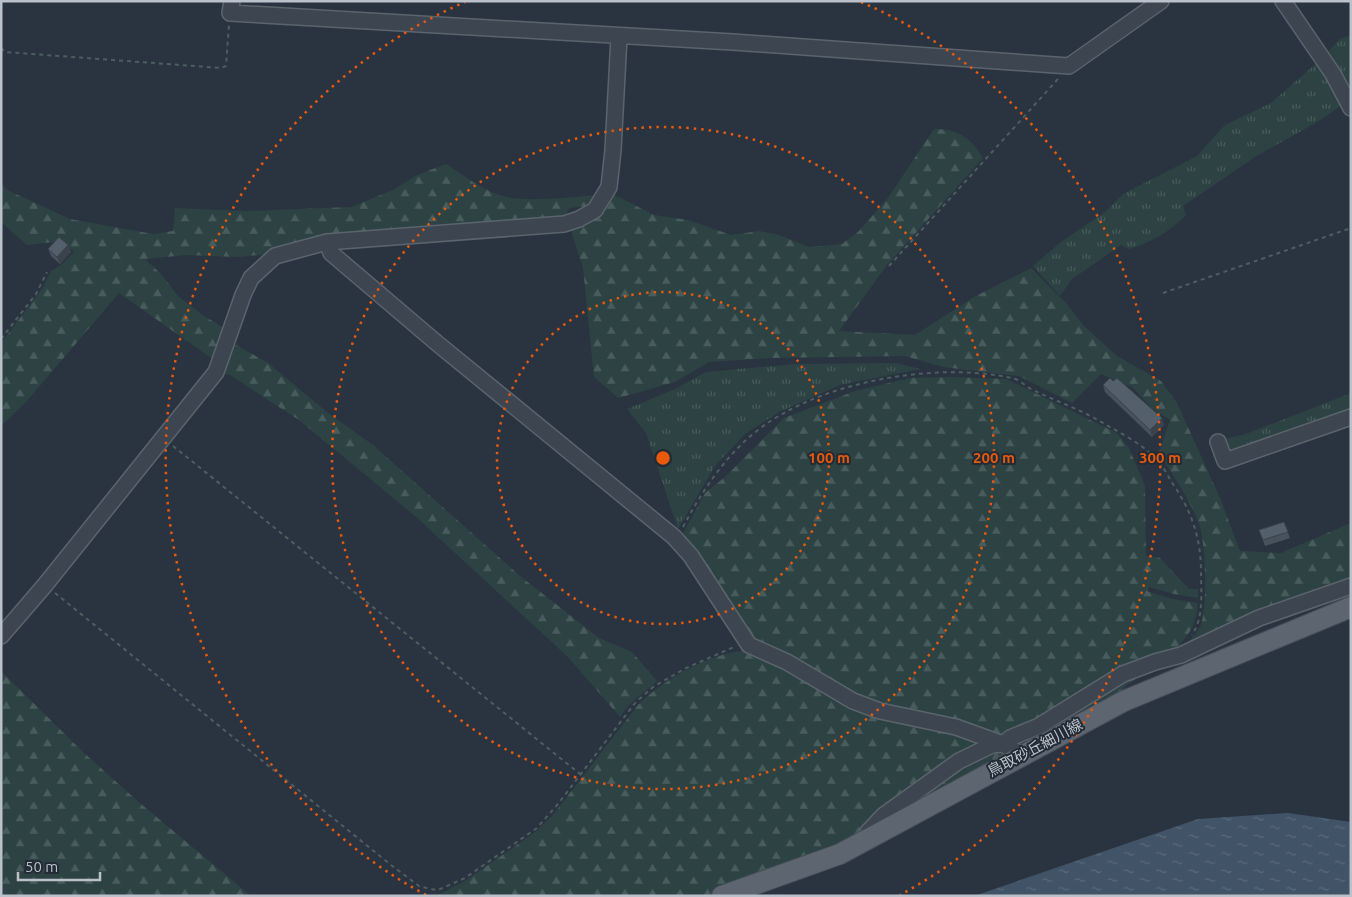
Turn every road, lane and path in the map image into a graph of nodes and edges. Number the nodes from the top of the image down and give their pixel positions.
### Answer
1 (1161, 1) edge
2 (1283, 1) edge
3 (231, 7) edge
4 (619, 37) junction
5 (1, 48) edge
6 (1069, 66) junction
7 (1351, 108) edge
8 (1351, 228) edge
9 (327, 242) junction
10 (889, 266) dead end
11 (47, 272) dead end
12 (1163, 293) dead end
13 (1, 339) edge
14 (1351, 416) edge
15 (163, 438) junction
16 (1218, 442) dead end
17 (674, 537) junction
18 (46, 585) junction
19 (1351, 586) edge
20 (1351, 607) edge
21 (1, 636) edge
22 (1188, 638) dead end
23 (749, 645) junction
24 (1003, 744) junction
25 (1022, 755) junction
26 (580, 774) junction
27 (868, 832) dead end
28 (722, 896) edge

1 - 6 street
2 - 7 street
3 - 4 street
3 - 5 path
4 - 6 street
4 - 9 street
6 - 10 path
8 - 12 path
9 - 15 street
9 - 17 street
11 - 13 path
14 - 16 street
15 - 18 street
15 - 26 path
17 - 22 path
17 - 23 street
18 - 21 street
18 - 26 path
19 - 24 street
20 - 25 main road, 鳥取砂丘細川線
23 - 24 street
23 - 26 path
24 - 25 street
24 - 27 street
25 - 28 main road, 鳥取砂丘細川線

